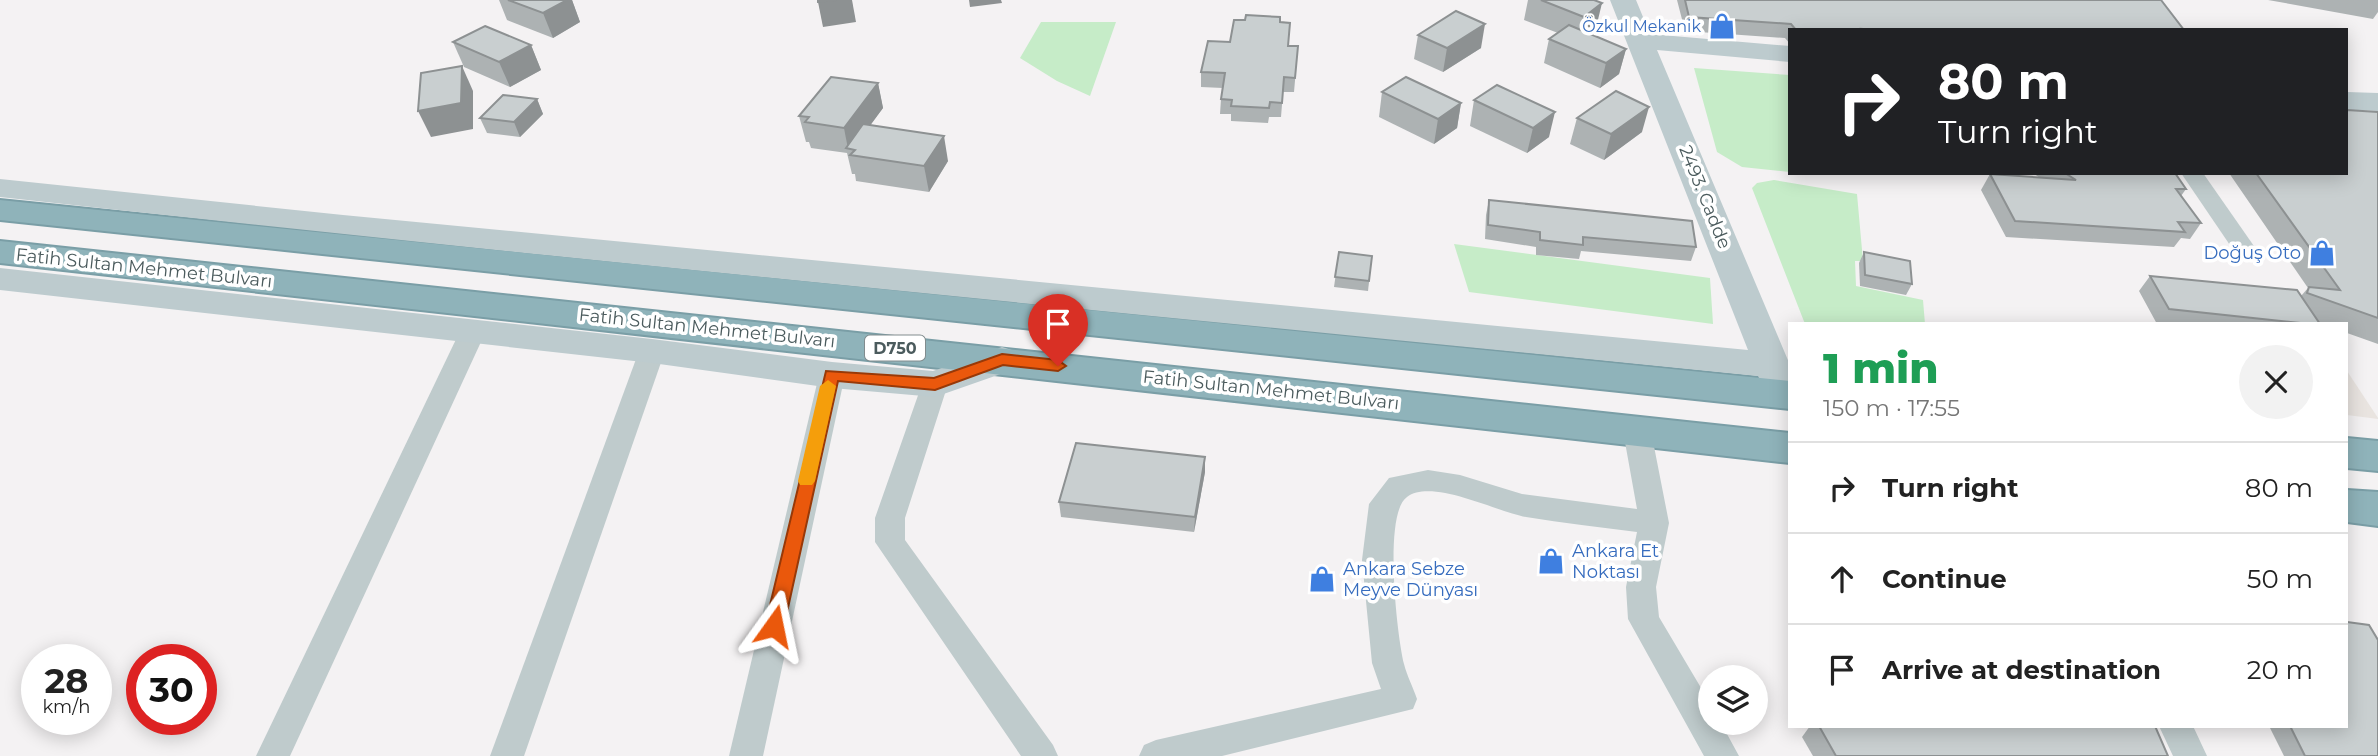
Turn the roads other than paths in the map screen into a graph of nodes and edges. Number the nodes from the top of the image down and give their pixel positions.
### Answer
1 (1623, 0) edge
2 (1642, 41) junction
3 (1788, 54) edge
4 (2348, 101) edge
5 (2378, 102) edge
6 (2193, 175) edge
7 (0, 188) edge
8 (0, 210) edge
9 (2244, 249) dead end
10 (0, 252) edge
11 (0, 279) edge
12 (473, 331) junction
13 (652, 351) junction
14 (1002, 360) junction
15 (832, 375) junction
16 (935, 384) junction
17 (1782, 385) edge
18 (1637, 431) junction
19 (1788, 448) edge
20 (2348, 453) edge
21 (2378, 456) edge
22 (2348, 506) edge
23 (2378, 509) edge
24 (1654, 523) junction
25 (2177, 728) edge
26 (273, 756) edge
27 (507, 756) edge
28 (746, 756) edge
29 (1041, 756) edge
30 (1156, 756) edge
31 (1722, 756) edge
32 (2190, 756) edge

1 - 2 street, 2493. Cadde
2 - 3 street
2 - 17 street, 2493. Cadde
4 - 5 street
6 - 9 street
7 - 17 street
8 - 17 highway
10 - 14 highway, Fatih Sultan Mehmet Bulvarı / D750
11 - 12 street
12 - 13 street
12 - 26 street
13 - 15 street
13 - 27 street
14 - 16 street
14 - 18 highway, Fatih Sultan Mehmet Bulvarı / D750
15 - 16 street
15 - 28 street
16 - 29 street
18 - 19 highway, Fatih Sultan Mehmet Bulvarı / D750
18 - 24 street
20 - 21 highway
22 - 23 highway
24 - 30 street
24 - 31 street
25 - 32 street

